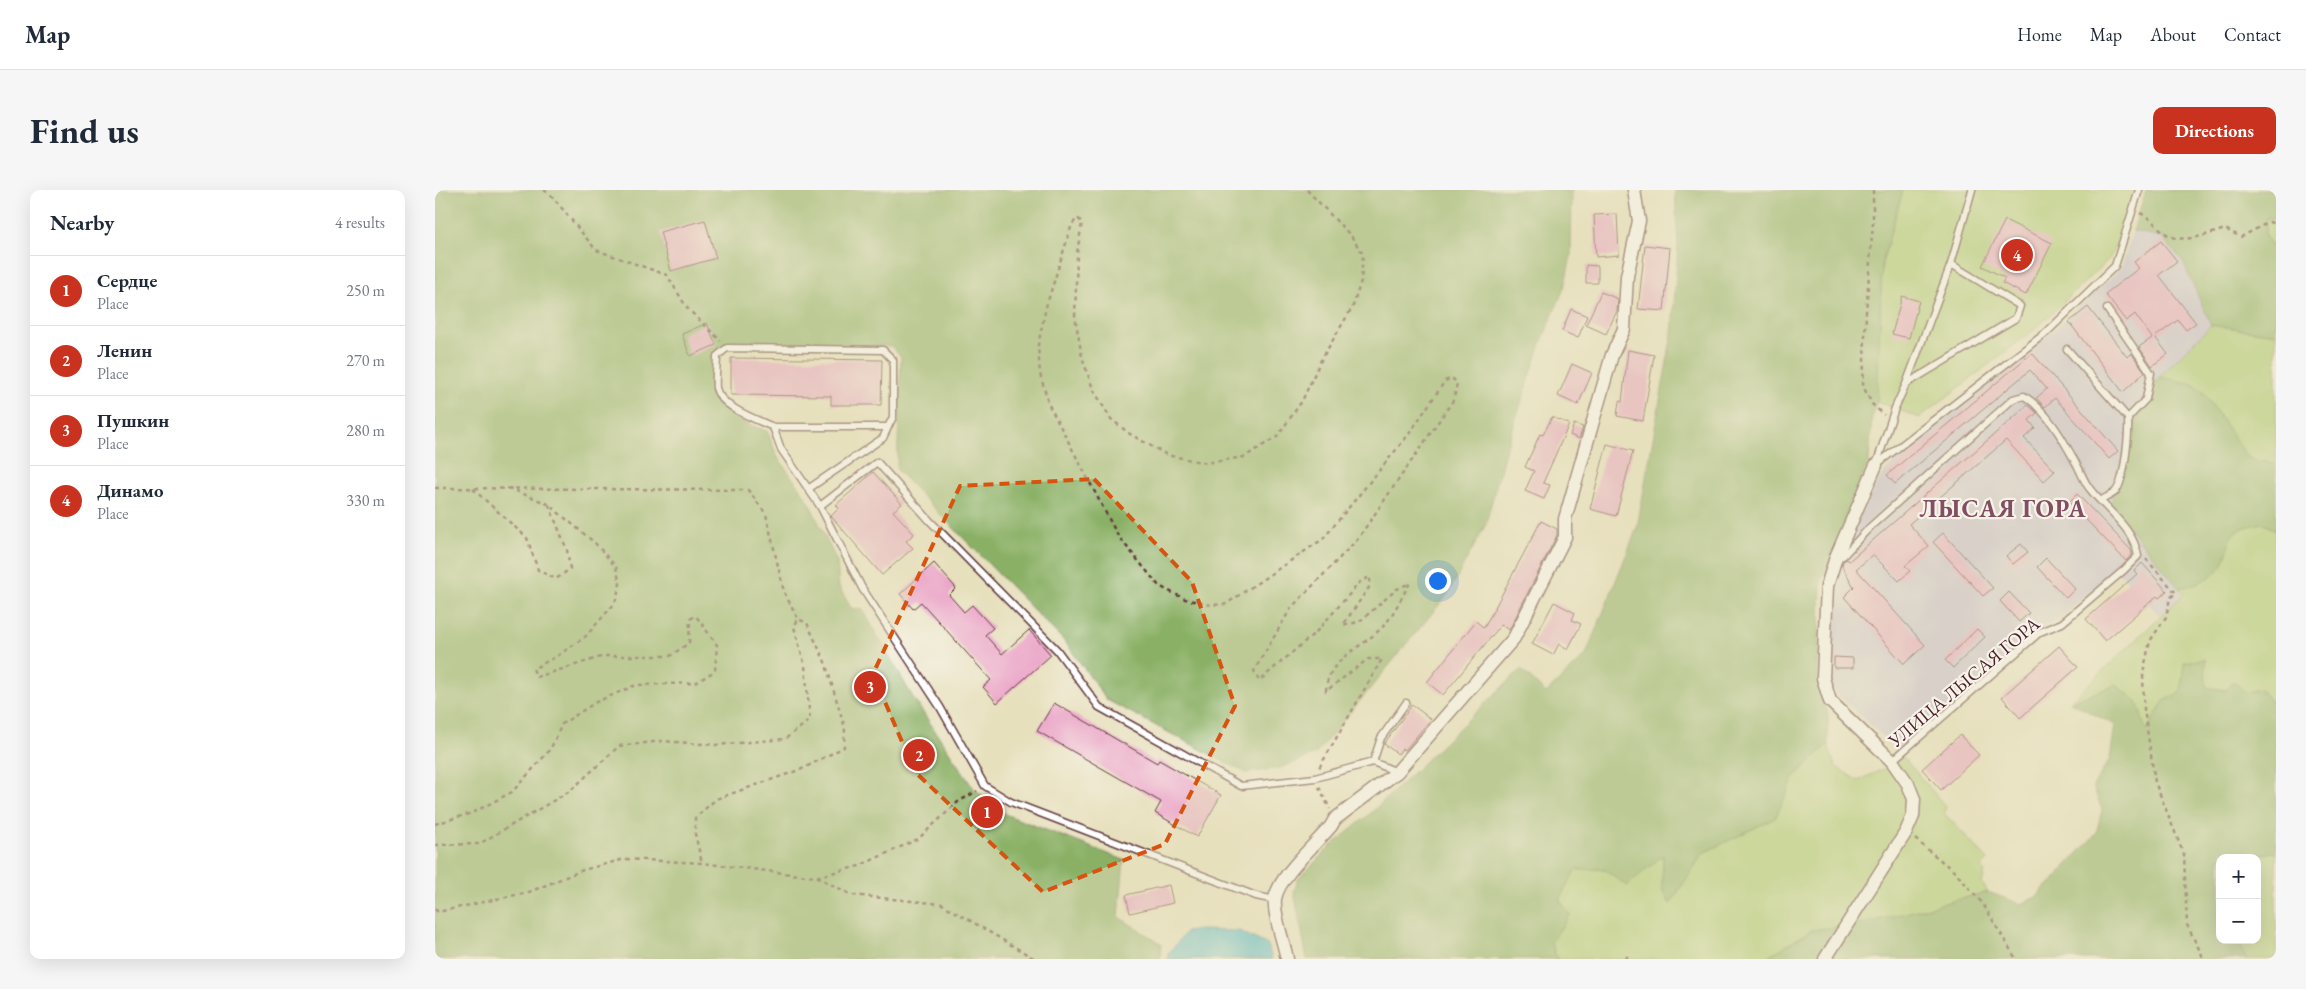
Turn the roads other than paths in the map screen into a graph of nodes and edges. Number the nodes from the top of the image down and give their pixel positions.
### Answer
1 (1634, 190) edge
2 (1971, 190) edge
3 (2139, 190) edge
4 (1951, 264) junction
5 (2107, 309) dead end
6 (2067, 349) dead end
7 (1905, 384) junction
8 (2128, 418) junction
9 (773, 427) junction
10 (888, 427) junction
11 (1876, 465) junction
12 (808, 489) junction
13 (2101, 500) junction
14 (820, 506) junction
15 (1836, 558) junction
16 (1407, 703) dead end
17 (1892, 761) junction
18 (1373, 762) junction
19 (1397, 772) junction
20 (1275, 900) junction
21 (1287, 959) edge
22 (1825, 959) edge

1 - 19 street
2 - 4 lane
3 - 11 lane
4 - 7 lane
4 - 7 lane
5 - 8 lane
6 - 8 lane
7 - 11 lane
8 - 13 lane
9 - 10 lane
9 - 10 lane
9 - 12 lane
10 - 12 lane
11 - 15 street
12 - 14 lane
13 - 15 lane
13 - 17 lane, УЛИЦА ЛЫСАЯ ГОРА
14 - 18 lane
14 - 20 lane
15 - 17 street
16 - 18 lane
17 - 22 street
18 - 19 lane
19 - 20 street
20 - 21 street

